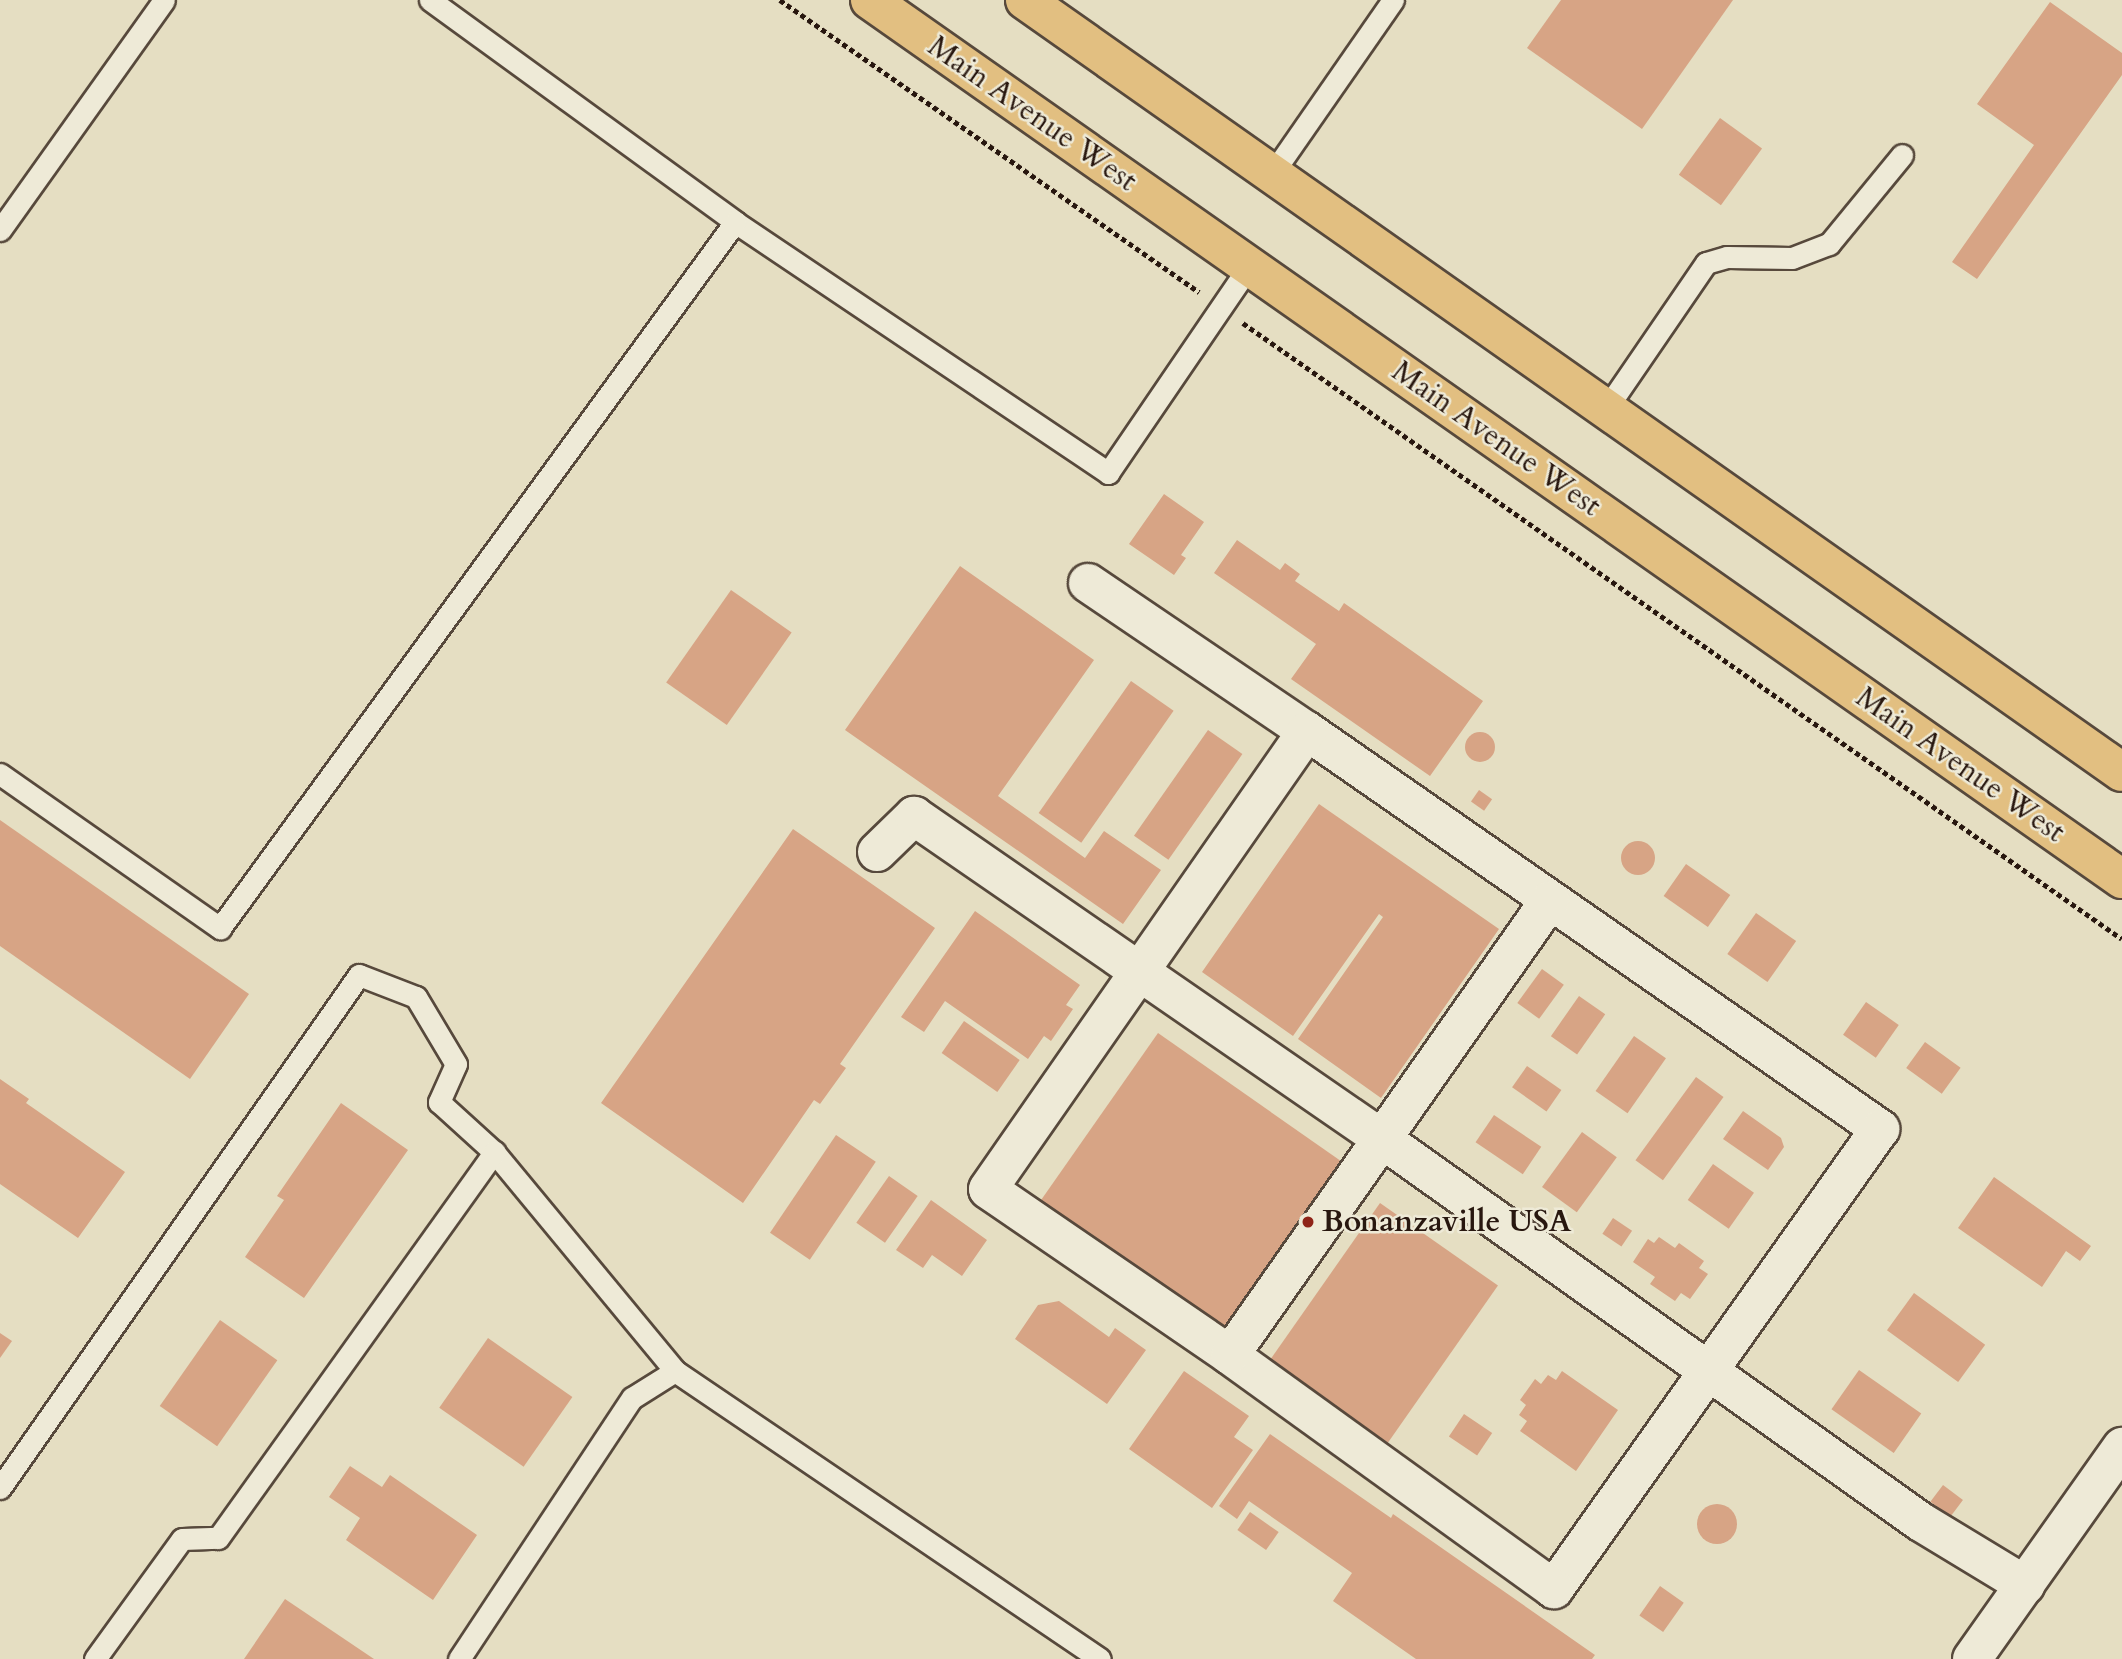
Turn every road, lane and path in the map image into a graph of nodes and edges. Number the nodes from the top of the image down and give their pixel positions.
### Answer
1 (164, 0) edge
2 (430, 0) edge
3 (780, 0) edge
4 (870, 0) edge
5 (1025, 0) edge
6 (1392, 0) edge
7 (1902, 155) dead end
8 (1272, 174) junction
9 (735, 222) junction
10 (0, 230) edge
11 (1250, 266) junction
12 (1221, 308) junction
13 (1606, 409) junction
14 (1088, 583) dead end
15 (1307, 732) junction
16 (2122, 772) edge
17 (0, 774) edge
18 (877, 852) dead end
19 (2122, 879) edge
20 (1550, 900) junction
21 (2122, 939) edge
22 (1139, 973) junction
23 (1382, 1139) junction
24 (494, 1152) junction
25 (1230, 1355) junction
26 (675, 1371) junction
27 (1709, 1371) junction
28 (2122, 1447) edge
29 (0, 1488) edge
30 (2025, 1585) junction
31 (95, 1659) edge
32 (459, 1659) edge
33 (1100, 1659) edge
34 (1972, 1659) edge

1 - 10 lane
2 - 9 lane
3 - 12 path
4 - 11 main road, Main Avenue West
5 - 8 main road
6 - 8 lane
7 - 13 lane
8 - 13 main road
9 - 12 lane
9 - 17 lane
11 - 12 lane
11 - 19 main road, Main Avenue West
12 - 21 path
13 - 16 main road
14 - 15 street
15 - 20 street
15 - 22 street
18 - 22 street
20 - 23 street
20 - 27 street
22 - 23 street
22 - 25 street
23 - 25 street
23 - 27 street
24 - 26 lane
24 - 29 lane
24 - 31 lane
25 - 27 street
26 - 32 lane
26 - 33 lane
27 - 30 street
28 - 30 street
30 - 34 street

